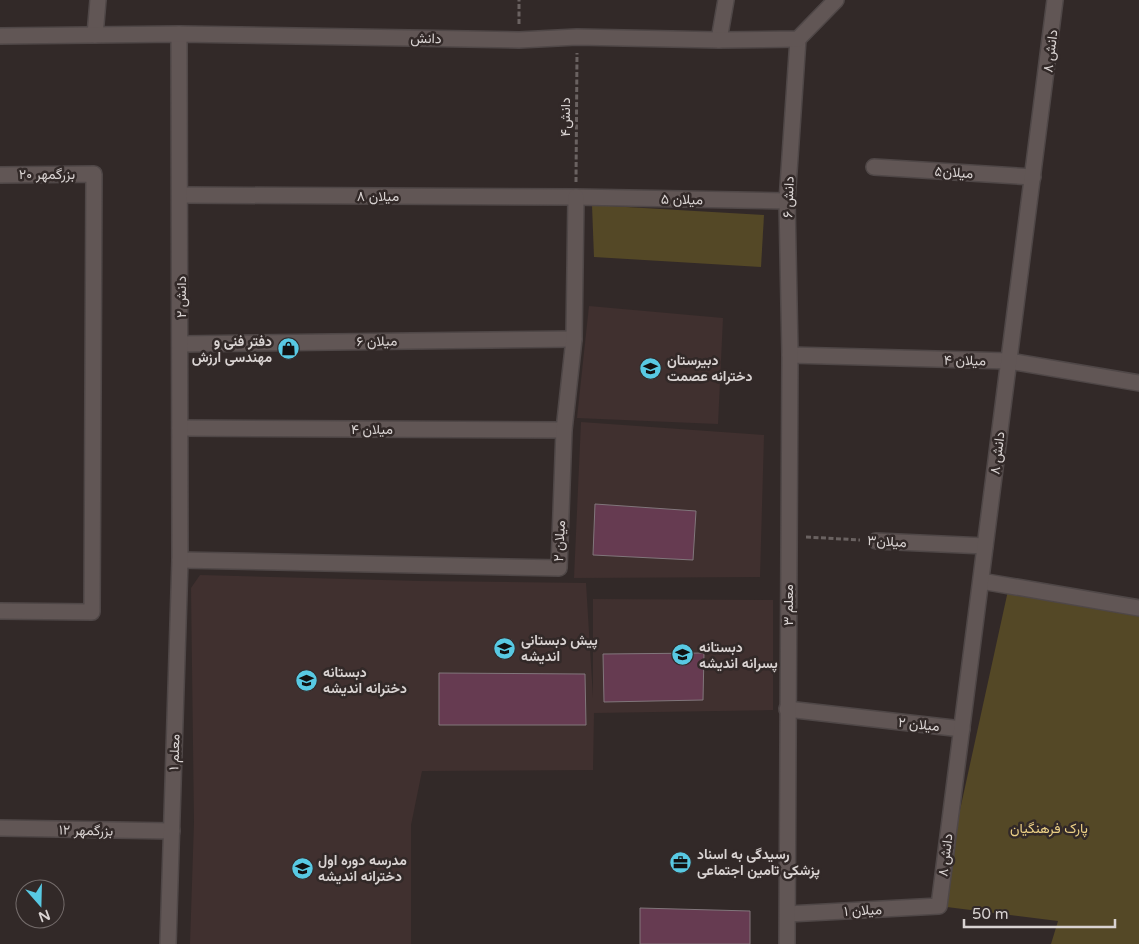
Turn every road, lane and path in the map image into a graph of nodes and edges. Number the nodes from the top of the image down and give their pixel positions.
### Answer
1 (98, 0) edge
2 (519, 0) edge
3 (726, 0) edge
4 (836, 0) edge
5 (1055, 0) edge
6 (94, 34) junction
7 (179, 34) junction
8 (0, 36) edge
9 (577, 37) junction
10 (798, 38) junction
11 (519, 40) junction
12 (719, 40) junction
13 (874, 167) dead end
14 (0, 175) edge
15 (1033, 177) junction
16 (181, 195) junction
17 (576, 197) junction
18 (787, 201) junction
19 (574, 339) junction
20 (180, 344) junction
21 (790, 355) junction
22 (1009, 361) junction
23 (1139, 383) edge
24 (180, 428) junction
25 (564, 430) junction
26 (788, 536) junction
27 (876, 541) joint
28 (985, 546) junction
29 (180, 560) junction
30 (981, 581) junction
31 (1139, 608) edge
32 (0, 612) edge
33 (787, 709) junction
34 (962, 728) junction
35 (0, 828) edge
36 (172, 831) junction
37 (939, 906) joint
38 (788, 914) junction
39 (168, 944) edge
40 (787, 944) edge

1 - 6 street
2 - 11 path
3 - 12 street
4 - 10 street
5 - 15 street, دانش ۸
6 - 7 street, دانش
6 - 8 street, دانش
7 - 11 street, دانش
7 - 16 street, دانش ۲
9 - 11 street, دانش
9 - 12 street, دانش
9 - 17 path, دانش۴
10 - 12 street, دانش
10 - 18 street, دانش ۶
13 - 15 street, میلان۵
14 - 32 street, بزرگمهر ۲۰
15 - 22 street, دانش ۸
16 - 17 street, میلان ۸
16 - 20 street, دانش ۲
17 - 18 street, میلان ۵
17 - 19 street, میلان ۲
18 - 21 street, دانش ۶
19 - 20 street, میلان ۶
19 - 25 street, میلان ۲
20 - 24 street, دانش ۲
21 - 22 street, میلان ۴
21 - 26 street, معلم ۳
22 - 23 street, میلان ۴
22 - 28 street, دانش ۸
24 - 25 street, میلان ۴
24 - 29 street, دانش ۲
25 - 29 street, میلان ۲
26 - 27 path, میلان۳
26 - 33 street, معلم ۳
27 - 28 street, میلان۳
28 - 30 street, دانش ۸
29 - 36 street, معلم ۱
30 - 31 street
30 - 34 street, دانش ۸
33 - 34 street, میلان ۲
33 - 38 street, معلم ۳
34 - 37 street, دانش ۸
35 - 36 street, بزرگمهر ۱۲
36 - 39 street, معلم ۱
37 - 38 street, میلان ۱
38 - 40 street, معلم ۳

